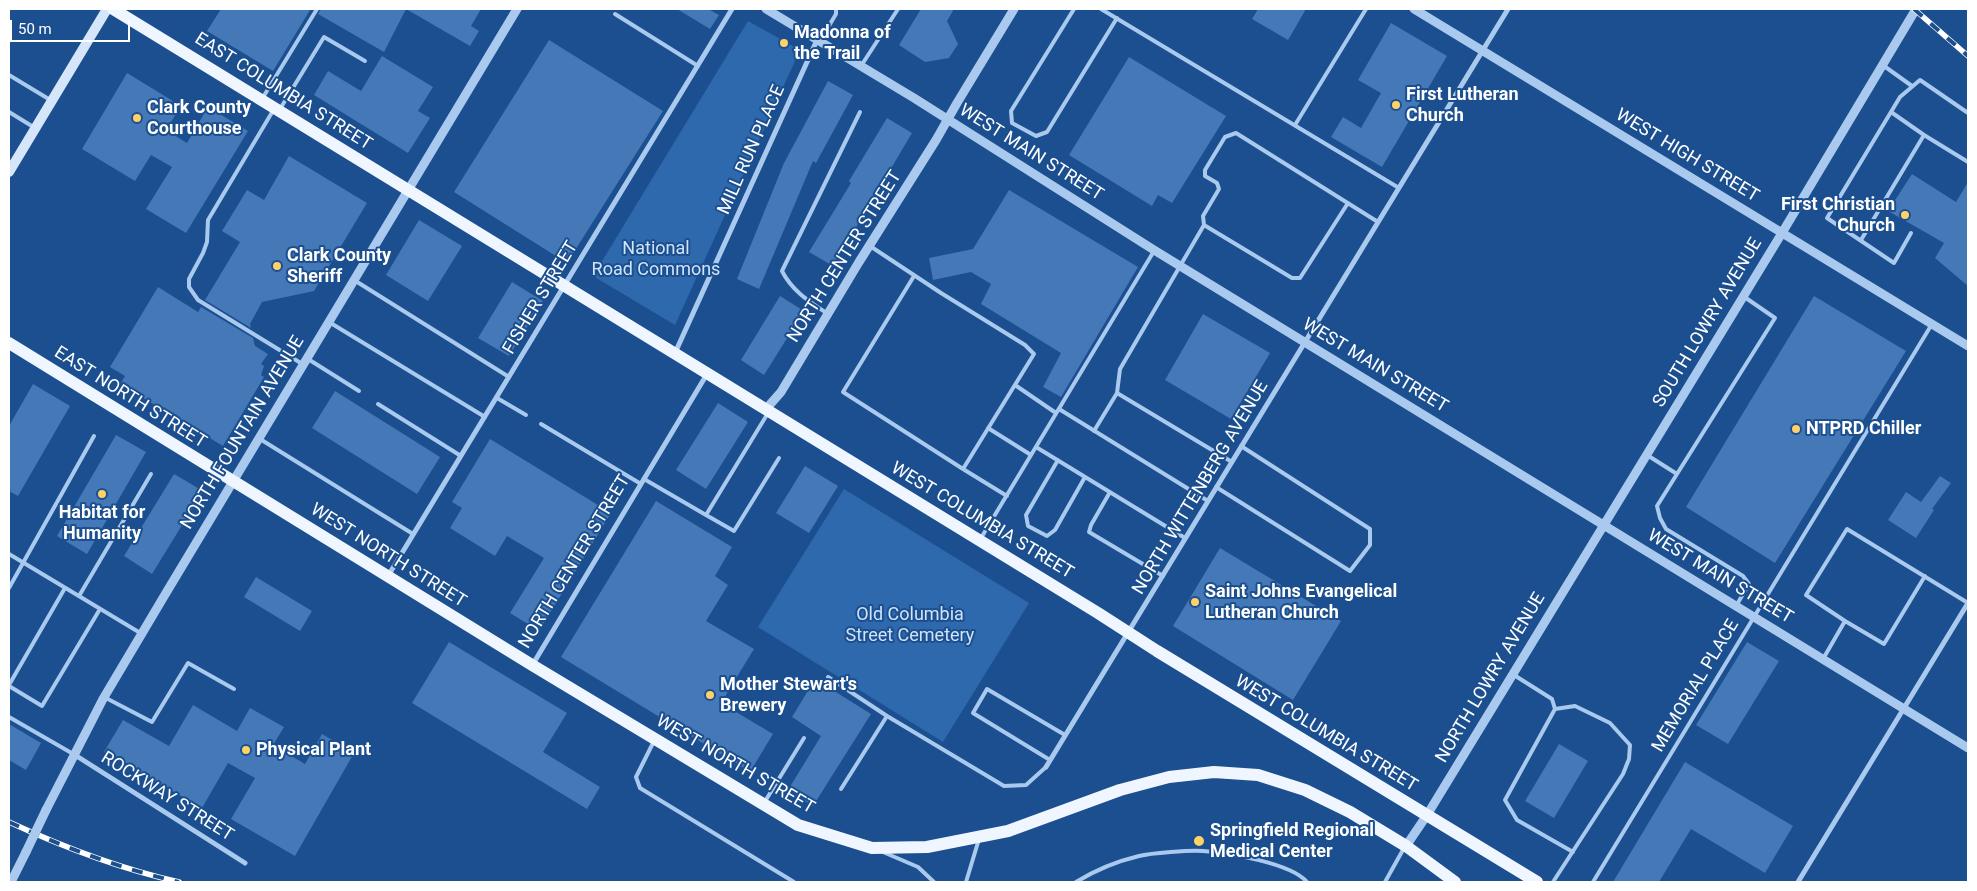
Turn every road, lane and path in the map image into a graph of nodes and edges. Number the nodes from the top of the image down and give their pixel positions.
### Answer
1 (107, 9) edge
2 (113, 9) edge
3 (317, 9) edge
4 (517, 9) edge
5 (732, 9) edge
6 (766, 9) edge
7 (836, 9) edge
8 (898, 9) edge
9 (1014, 9) edge
10 (1074, 9) edge
11 (1101, 9) edge
12 (1366, 9) edge
13 (1414, 9) edge
14 (1508, 9) edge
15 (1916, 9) edge
16 (615, 14) dead end
17 (1117, 18) junction
18 (819, 40) junction
19 (1482, 50) junction
20 (365, 61) dead end
21 (1882, 65) junction
22 (698, 66) junction
23 (861, 66) junction
24 (9, 75) edge
25 (1912, 86) junction
26 (262, 100) junction
27 (52, 101) junction
28 (277, 110) junction
29 (9, 112) edge
30 (860, 112) dead end
31 (1891, 112) junction
32 (1968, 113) edge
33 (948, 119) junction
34 (1295, 125) junction
35 (35, 128) junction
36 (1924, 135) junction
37 (1968, 162) edge
38 (9, 172) edge
39 (1399, 188) junction
40 (408, 190) junction
41 (1348, 203) junction
42 (1378, 222) junction
43 (1204, 225) junction
44 (1782, 233) junction
45 (1911, 233) dead end
46 (1861, 240) junction
47 (870, 246) junction
48 (1154, 250) junction
49 (1180, 266) junction
50 (914, 276) junction
51 (354, 280) junction
52 (565, 286) junction
53 (1743, 296) junction
54 (828, 314) junction
55 (329, 322) junction
56 (1932, 324) junction
57 (1305, 343) junction
58 (9, 344) edge
59 (1968, 346) edge
60 (675, 353) junction
61 (305, 362) junction
62 (708, 373) junction
63 (509, 377) junction
64 (1015, 385) junction
65 (359, 391) dead end
66 (1117, 394) junction
67 (497, 398) junction
68 (378, 404) dead end
69 (768, 410) junction
70 (1057, 411) junction
71 (526, 416) dead end
72 (485, 417) junction
73 (541, 424) dead end
74 (988, 428) junction
75 (1094, 431) junction
76 (94, 436) dead end
77 (260, 438) junction
78 (1241, 446) junction
79 (1036, 447) junction
80 (1647, 454) junction
81 (461, 456) junction
82 (1031, 456) junction
83 (779, 458) dead end
84 (1058, 460) junction
85 (1232, 462) junction
86 (963, 469) junction
87 (151, 474) dead end
88 (1677, 474) junction
89 (1085, 477) junction
90 (644, 479) junction
91 (234, 482) junction
92 (641, 484) junction
93 (1216, 487) junction
94 (1110, 492) junction
95 (1006, 496) junction
96 (1208, 501) junction
97 (706, 515) junction
98 (1604, 525) junction
99 (413, 534) junction
100 (1186, 538) junction
101 (980, 540) junction
102 (9, 554) edge
103 (24, 563) junction
104 (388, 576) junction
105 (1163, 576) junction
106 (1925, 576) junction
107 (9, 588) edge
108 (65, 588) junction
109 (79, 596) junction
110 (1968, 603) edge
111 (1736, 606) junction
112 (100, 609) junction
113 (1754, 617) junction
114 (1845, 621) junction
115 (1129, 633) junction
116 (142, 634) junction
117 (1823, 659) junction
118 (532, 665) junction
119 (1513, 674) junction
120 (828, 677) dead end
121 (9, 686) edge
122 (234, 689) dead end
123 (104, 697) junction
124 (1555, 709) junction
125 (1904, 709) junction
126 (9, 716) edge
127 (887, 716) junction
128 (1065, 735) junction
129 (804, 738) dead end
130 (655, 739) junction
131 (1968, 748) edge
132 (75, 755) junction
133 (1050, 760) junction
134 (1046, 767) joint
135 (841, 789) dead end
136 (763, 805) junction
137 (1427, 815) junction
138 (980, 837) junction
139 (1406, 846) junction
140 (872, 848) junction
141 (1573, 852) junction
142 (245, 863) dead end
143 (11, 882) edge
144 (794, 882) edge
145 (934, 882) edge
146 (966, 882) edge
147 (1076, 882) edge
148 (1307, 882) edge
149 (1384, 882) edge
150 (1456, 882) edge
151 (1537, 882) edge
152 (1553, 882) edge
153 (1593, 882) edge
154 (1798, 882) edge

1 - 27 main road
2 - 26 main road, EAST COLUMBIA STREET
3 - 26 lane
4 - 40 street, NORTH FOUNTAIN AVENUE
5 - 22 street, FISHER STREET
6 - 18 street, WEST MAIN STREET
7 - 18 lane
8 - 23 lane
9 - 33 street, NORTH CENTER STREET
10 - 17 lane
11 - 17 lane
12 - 34 lane
13 - 19 street, WEST HIGH STREET
14 - 19 street, NORTH WITTENBERG AVENUE
15 - 21 street, SOUTH LOWRY AVENUE
16 - 22 lane
17 - 34 lane
18 - 23 street, WEST MAIN STREET
18 - 60 street, MILL RUN PLACE
19 - 39 street, NORTH WITTENBERG AVENUE
19 - 44 street, WEST HIGH STREET
20 - 28 lane
21 - 25 lane
21 - 44 street, SOUTH LOWRY AVENUE
22 - 52 street, FISHER STREET
23 - 33 street, WEST MAIN STREET
24 - 27 lane
25 - 31 lane
25 - 32 lane
26 - 28 main road, EAST COLUMBIA STREET
27 - 35 main road
28 - 40 main road, EAST COLUMBIA STREET
28 - 61 lane
29 - 35 lane
30 - 54 lane
31 - 36 lane
31 - 46 lane
33 - 47 street, NORTH CENTER STREET
33 - 48 street, WEST MAIN STREET
34 - 39 lane
35 - 38 main road
36 - 37 lane
36 - 46 lane
39 - 42 street, NORTH WITTENBERG AVENUE
40 - 51 street, NORTH FOUNTAIN AVENUE
40 - 52 main road, WEST COLUMBIA STREET
41 - 42 lane
41 - 43 lane
41 - 43 lane
42 - 57 street, NORTH WITTENBERG AVENUE
43 - 49 lane
44 - 53 street, SOUTH LOWRY AVENUE
44 - 56 street, WEST HIGH STREET
45 - 46 lane
47 - 50 lane
47 - 54 street, NORTH CENTER STREET
48 - 49 street, WEST MAIN STREET
48 - 70 lane
49 - 57 street, WEST MAIN STREET
49 - 66 lane
50 - 64 lane
50 - 86 lane
51 - 55 street, NORTH FOUNTAIN AVENUE
51 - 63 lane
52 - 60 main road, WEST COLUMBIA STREET
52 - 63 street, FISHER STREET
53 - 80 street, SOUTH LOWRY AVENUE
53 - 88 lane
54 - 69 street, NORTH CENTER STREET
55 - 61 street, NORTH FOUNTAIN AVENUE
55 - 72 lane
56 - 59 street, WEST HIGH STREET
56 - 113 lane, MEMORIAL PLACE
57 - 78 street, NORTH WITTENBERG AVENUE
57 - 98 street, WEST MAIN STREET
58 - 91 main road, EAST NORTH STREET
60 - 62 main road, WEST COLUMBIA STREET
61 - 65 lane
61 - 77 street, NORTH FOUNTAIN AVENUE
62 - 69 main road, WEST COLUMBIA STREET
62 - 90 street, NORTH CENTER STREET
63 - 67 street, FISHER STREET
64 - 70 lane
64 - 74 lane
66 - 75 lane
66 - 85 lane
67 - 71 lane
67 - 72 street, FISHER STREET
68 - 81 lane
69 - 97 lane
69 - 101 main road, WEST COLUMBIA STREET
70 - 75 lane
70 - 79 lane
72 - 81 street, FISHER STREET
73 - 92 lane
74 - 82 lane
74 - 86 lane
75 - 96 lane
76 - 103 lane
77 - 91 street, NORTH FOUNTAIN AVENUE
77 - 99 lane
78 - 85 street, NORTH WITTENBERG AVENUE
78 - 93 lane
79 - 82 lane
79 - 84 lane
80 - 88 lane
80 - 98 street, SOUTH LOWRY AVENUE
81 - 99 street, FISHER STREET
82 - 95 lane
83 - 97 lane
84 - 89 lane
84 - 89 lane
85 - 93 street, NORTH WITTENBERG AVENUE
86 - 95 lane
87 - 109 lane
88 - 111 lane
89 - 94 lane
90 - 92 street, NORTH CENTER STREET
90 - 97 lane
91 - 104 main road, WEST NORTH STREET
91 - 116 street, NORTH FOUNTAIN AVENUE
92 - 118 street, NORTH CENTER STREET
93 - 96 street, NORTH WITTENBERG AVENUE
94 - 100 lane
94 - 105 lane
95 - 101 lane
96 - 100 street, NORTH WITTENBERG AVENUE
98 - 111 street, WEST MAIN STREET
98 - 119 street, NORTH LOWRY AVENUE
99 - 104 street, FISHER STREET
100 - 105 street, NORTH WITTENBERG AVENUE
101 - 115 main road, WEST COLUMBIA STREET
102 - 103 lane
103 - 107 lane
103 - 108 lane
104 - 118 main road, WEST NORTH STREET
105 - 115 street, NORTH WITTENBERG AVENUE
106 - 110 lane
106 - 114 lane
106 - 114 lane
108 - 109 lane
108 - 121 lane
109 - 112 lane
110 - 125 street
111 - 113 street, WEST MAIN STREET
112 - 116 lane
112 - 121 lane
113 - 117 street, WEST MAIN STREET
113 - 153 lane, MEMORIAL PLACE
114 - 117 lane
115 - 128 street, NORTH WITTENBERG AVENUE
115 - 137 main road, WEST COLUMBIA STREET
116 - 123 street, NORTH FOUNTAIN AVENUE
117 - 125 street, WEST MAIN STREET
118 - 130 main road, WEST NORTH STREET
119 - 124 lane
119 - 137 street, NORTH LOWRY AVENUE
120 - 127 lane
122 - 123 lane
123 - 132 street, NORTH FOUNTAIN AVENUE
124 - 141 lane
124 - 141 lane
125 - 131 street, WEST MAIN STREET
125 - 154 street
126 - 132 lane
127 - 134 lane
127 - 135 lane
128 - 133 street, NORTH WITTENBERG AVENUE
128 - 133 lane
129 - 136 lane
130 - 136 main road, WEST NORTH STREET
130 - 144 lane
132 - 142 street, ROCKWAY STREET
132 - 143 street, NORTH FOUNTAIN AVENUE, bridge
133 - 134 street, NORTH WITTENBERG AVENUE
136 - 140 main road, WEST NORTH STREET
137 - 139 street, NORTH LOWRY AVENUE
137 - 151 main road, WEST COLUMBIA STREET
138 - 139 main road, WEST NORTH STREET
138 - 140 main road, WEST NORTH STREET
138 - 146 lane
139 - 149 lane
139 - 150 main road, WEST NORTH STREET
140 - 145 lane
141 - 152 lane
147 - 148 lane

